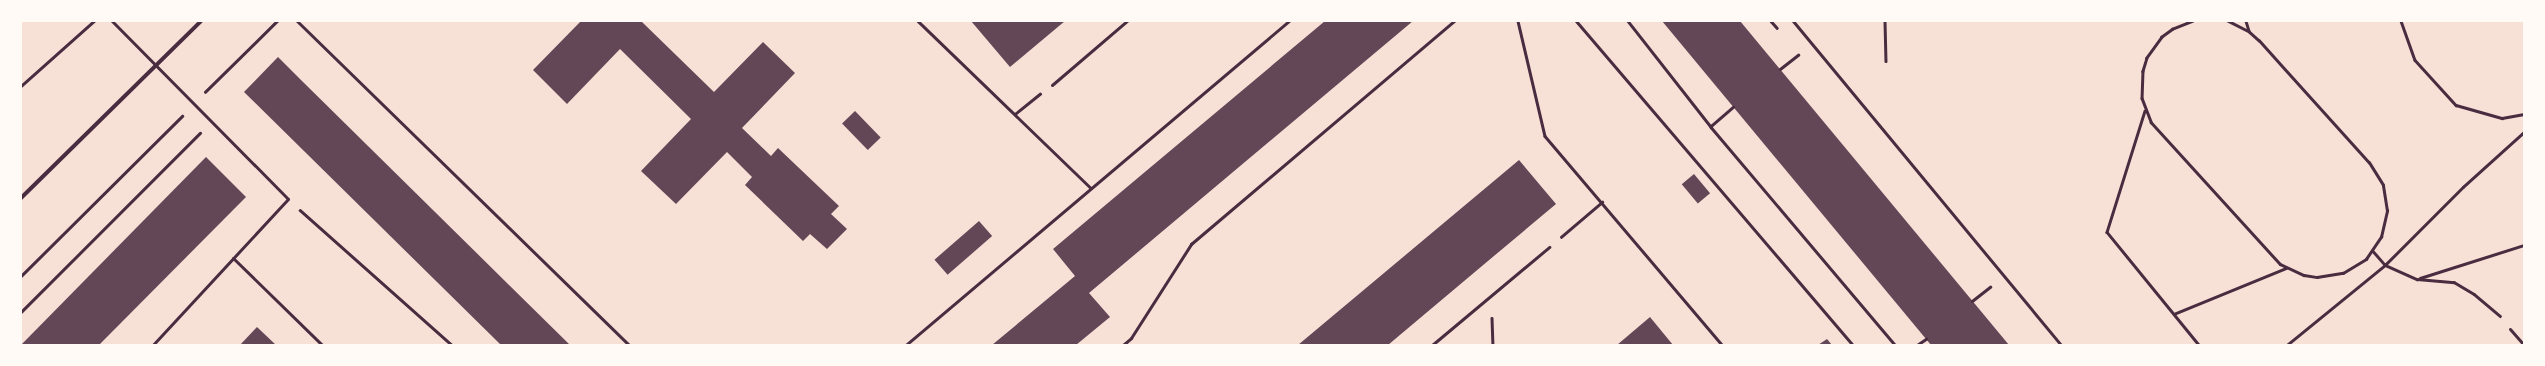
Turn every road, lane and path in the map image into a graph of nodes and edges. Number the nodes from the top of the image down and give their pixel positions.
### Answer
1 (94, 21) edge
2 (112, 21) edge
3 (201, 21) edge
4 (277, 21) edge
5 (297, 21) edge
6 (918, 21) edge
7 (1127, 21) edge
8 (1289, 21) edge
9 (1454, 21) edge
10 (1518, 21) edge
11 (1576, 21) edge
12 (1628, 21) edge
13 (1793, 21) edge
14 (1885, 21) edge
15 (2193, 21) edge
16 (2227, 21) edge
17 (2246, 21) edge
18 (2401, 21) edge
19 (2185, 22) edge
20 (2249, 32) junction
21 (1798, 55) dead end
22 (1886, 61) dead end
23 (155, 65) junction
24 (1780, 69) dead end
25 (1052, 85) joint
26 (21, 86) edge
27 (194, 104) junction
28 (1733, 107) dead end
29 (2145, 111) junction
30 (1015, 114) junction
31 (2524, 114) edge
32 (212, 121) junction
33 (1711, 127) junction
34 (2524, 132) edge
35 (1091, 188) junction
36 (21, 198) edge
37 (288, 199) junction
38 (1602, 202) junction
39 (2524, 245) edge
40 (1549, 247) joint
41 (2373, 251) junction
42 (233, 258) junction
43 (2385, 265) junction
44 (2286, 268) junction
45 (21, 276) edge
46 (2417, 279) junction
47 (1990, 287) dead end
48 (1491, 296) junction
49 (1972, 301) dead end
50 (21, 312) edge
51 (2174, 314) junction
52 (2510, 329) joint
53 (1926, 338) dead end
54 (153, 345) edge
55 (322, 345) edge
56 (452, 345) edge
57 (629, 345) edge
58 (906, 345) edge
59 (1124, 345) edge
60 (1432, 345) edge
61 (1493, 345) edge
62 (1722, 345) edge
63 (1852, 345) edge
64 (1895, 345) edge
65 (1917, 345) edge
66 (2061, 345) edge
67 (2199, 345) edge
68 (2287, 345) edge
69 (2524, 345) edge

1 - 26 path
2 - 23 lane
3 - 23 street
4 - 27 path
5 - 57 lane
6 - 30 path
7 - 25 lane
8 - 35 path
9 - 59 lane
10 - 38 path
11 - 63 lane
12 - 33 path
13 - 66 lane
14 - 22 path
15 - 19 path
16 - 20 path
17 - 20 path
18 - 31 path
19 - 29 path
20 - 41 path
21 - 24 path
23 - 27 lane
23 - 36 street
25 - 30 path
27 - 32 lane
27 - 45 path
28 - 33 path
29 - 44 path
29 - 51 path
30 - 35 path
32 - 37 lane
32 - 50 path
33 - 64 path
34 - 43 path
35 - 58 path
37 - 42 lane
37 - 56 path
38 - 40 path
38 - 62 path
39 - 46 path
40 - 48 lane
41 - 43 path
41 - 44 path
42 - 54 lane
42 - 55 lane
43 - 46 path
43 - 68 path
44 - 51 path
46 - 52 path
47 - 49 path
48 - 60 lane
48 - 61 path
51 - 67 path
52 - 69 lane
53 - 65 path

